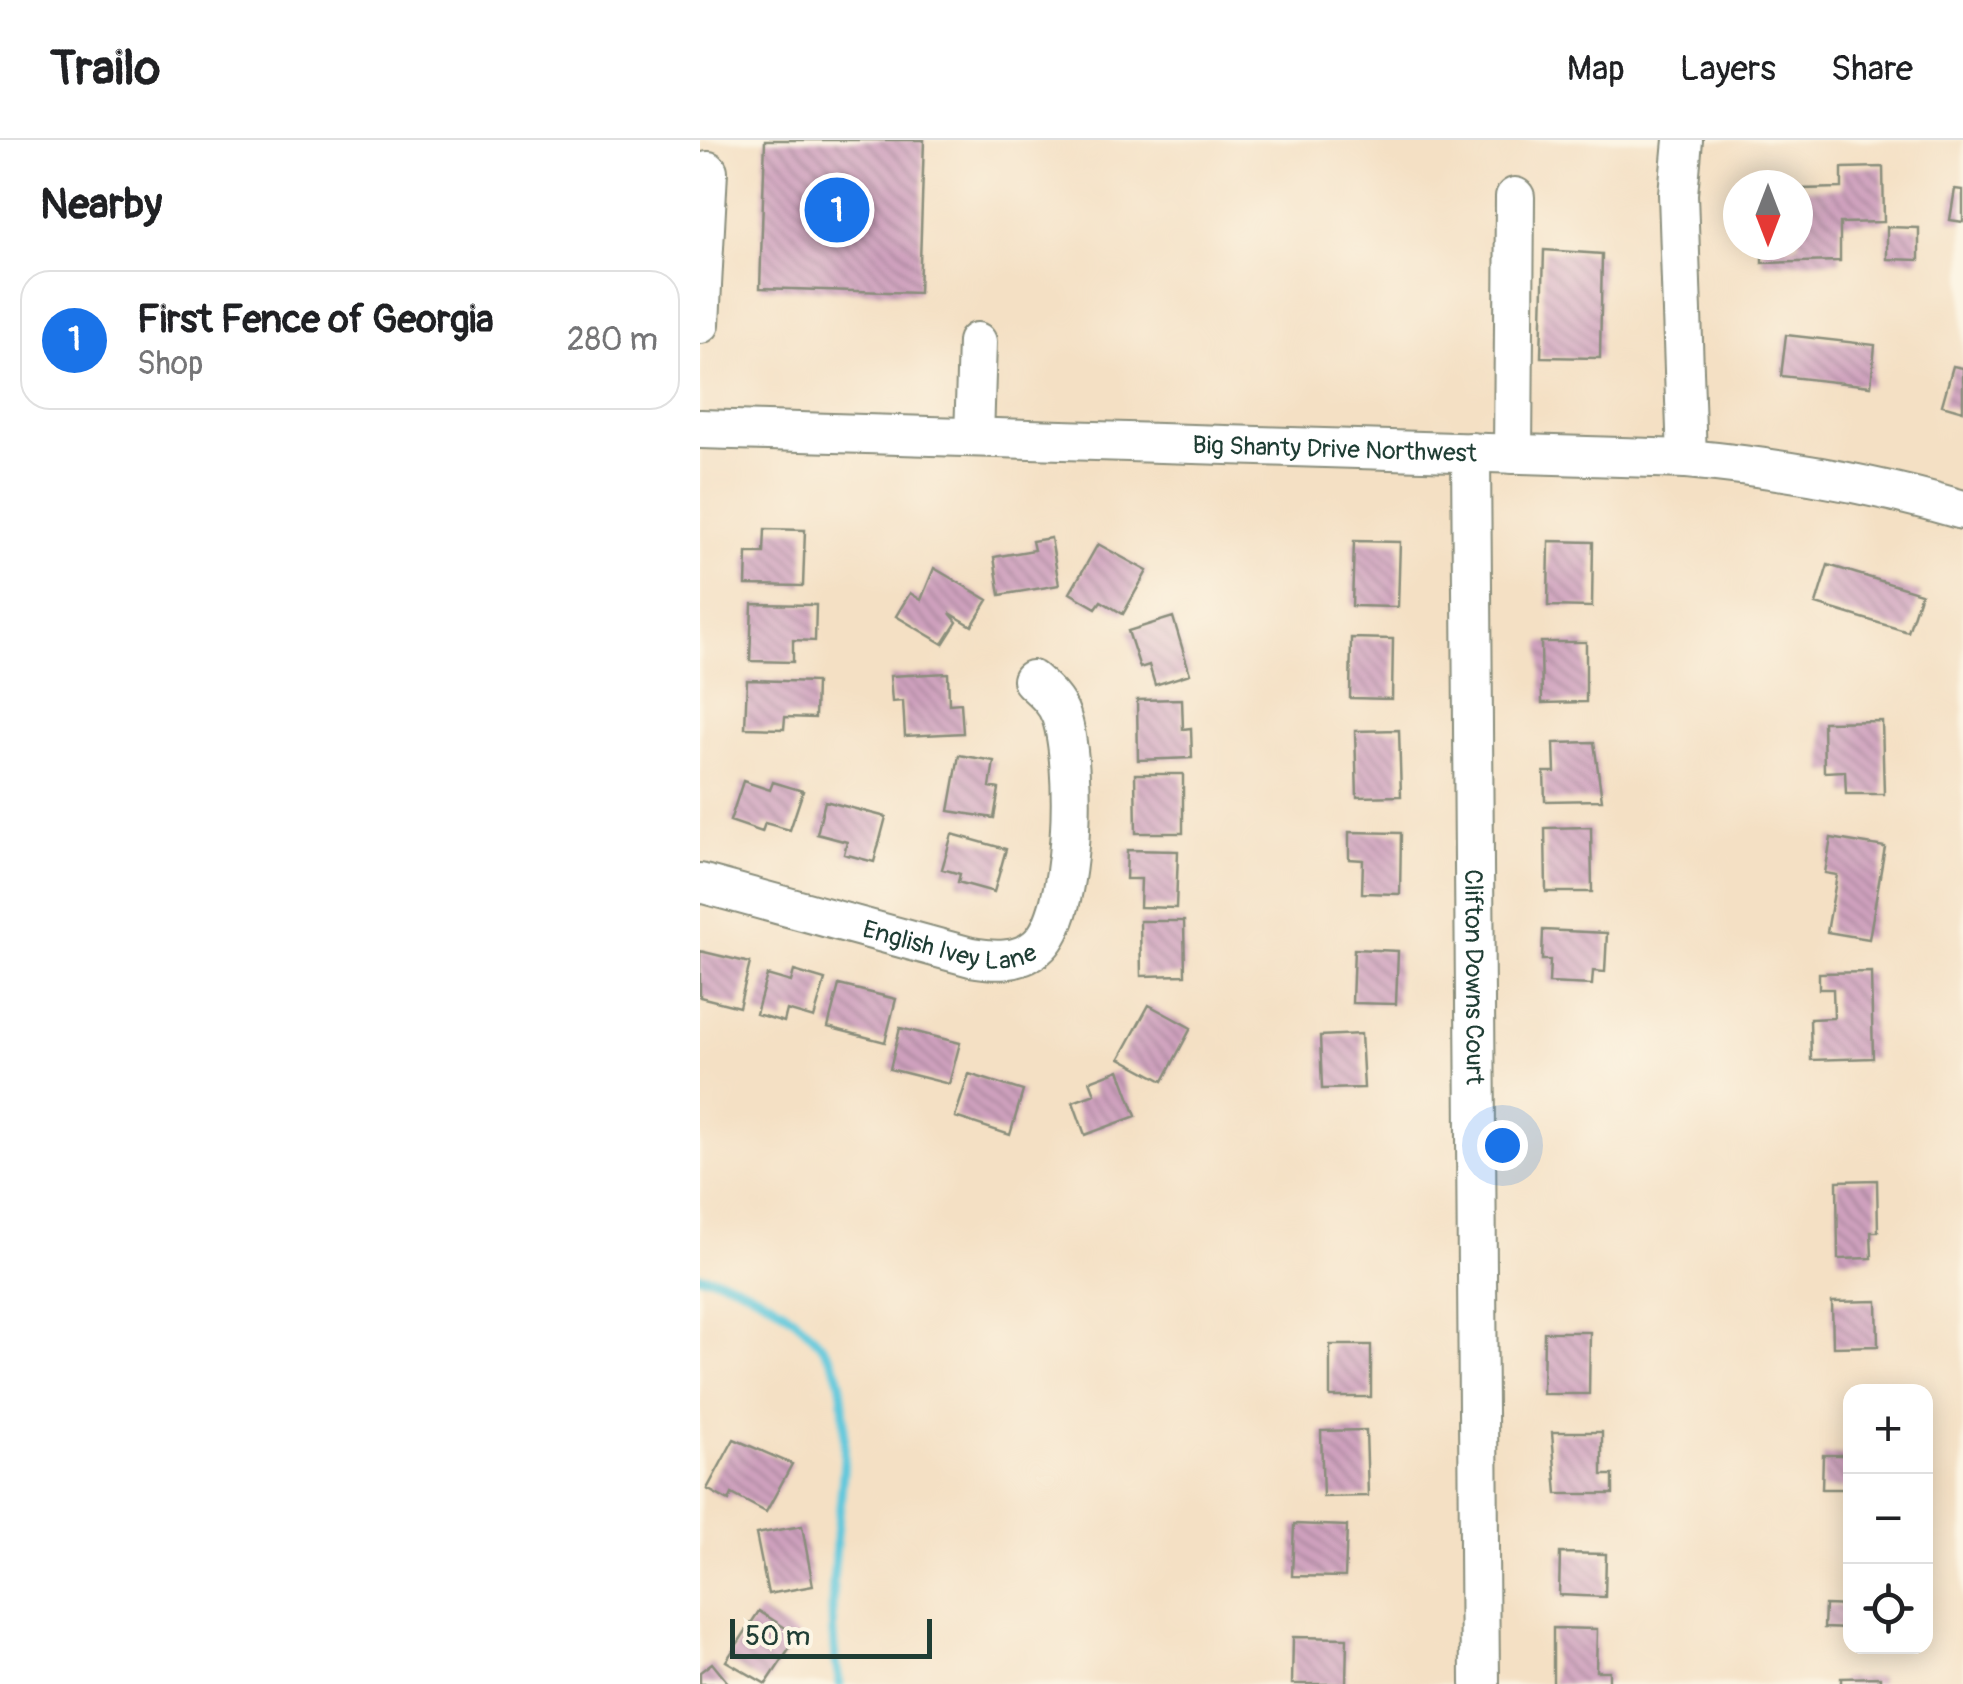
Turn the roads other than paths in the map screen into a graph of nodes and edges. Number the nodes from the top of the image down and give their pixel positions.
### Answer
1 (1683, 140) edge
2 (708, 170) dead end
3 (1515, 197) dead end
4 (700, 324) edge
5 (977, 342) dead end
6 (700, 429) edge
7 (974, 438) junction
8 (1470, 452) junction
9 (1512, 454) junction
10 (1687, 459) junction
11 (1963, 510) edge
12 (1032, 680) dead end
13 (700, 883) edge
14 (1480, 1684) edge

1 - 10 street
2 - 4 street
3 - 9 street
5 - 7 street
6 - 7 street, Big Shanty Drive Northwest
7 - 8 street, Big Shanty Drive Northwest
8 - 9 street, Big Shanty Drive Northwest
8 - 14 street, Clifton Downs Court
9 - 10 street, Big Shanty Drive Northwest
10 - 11 street, Big Shanty Drive Northwest
12 - 13 street, English Ivey Lane

